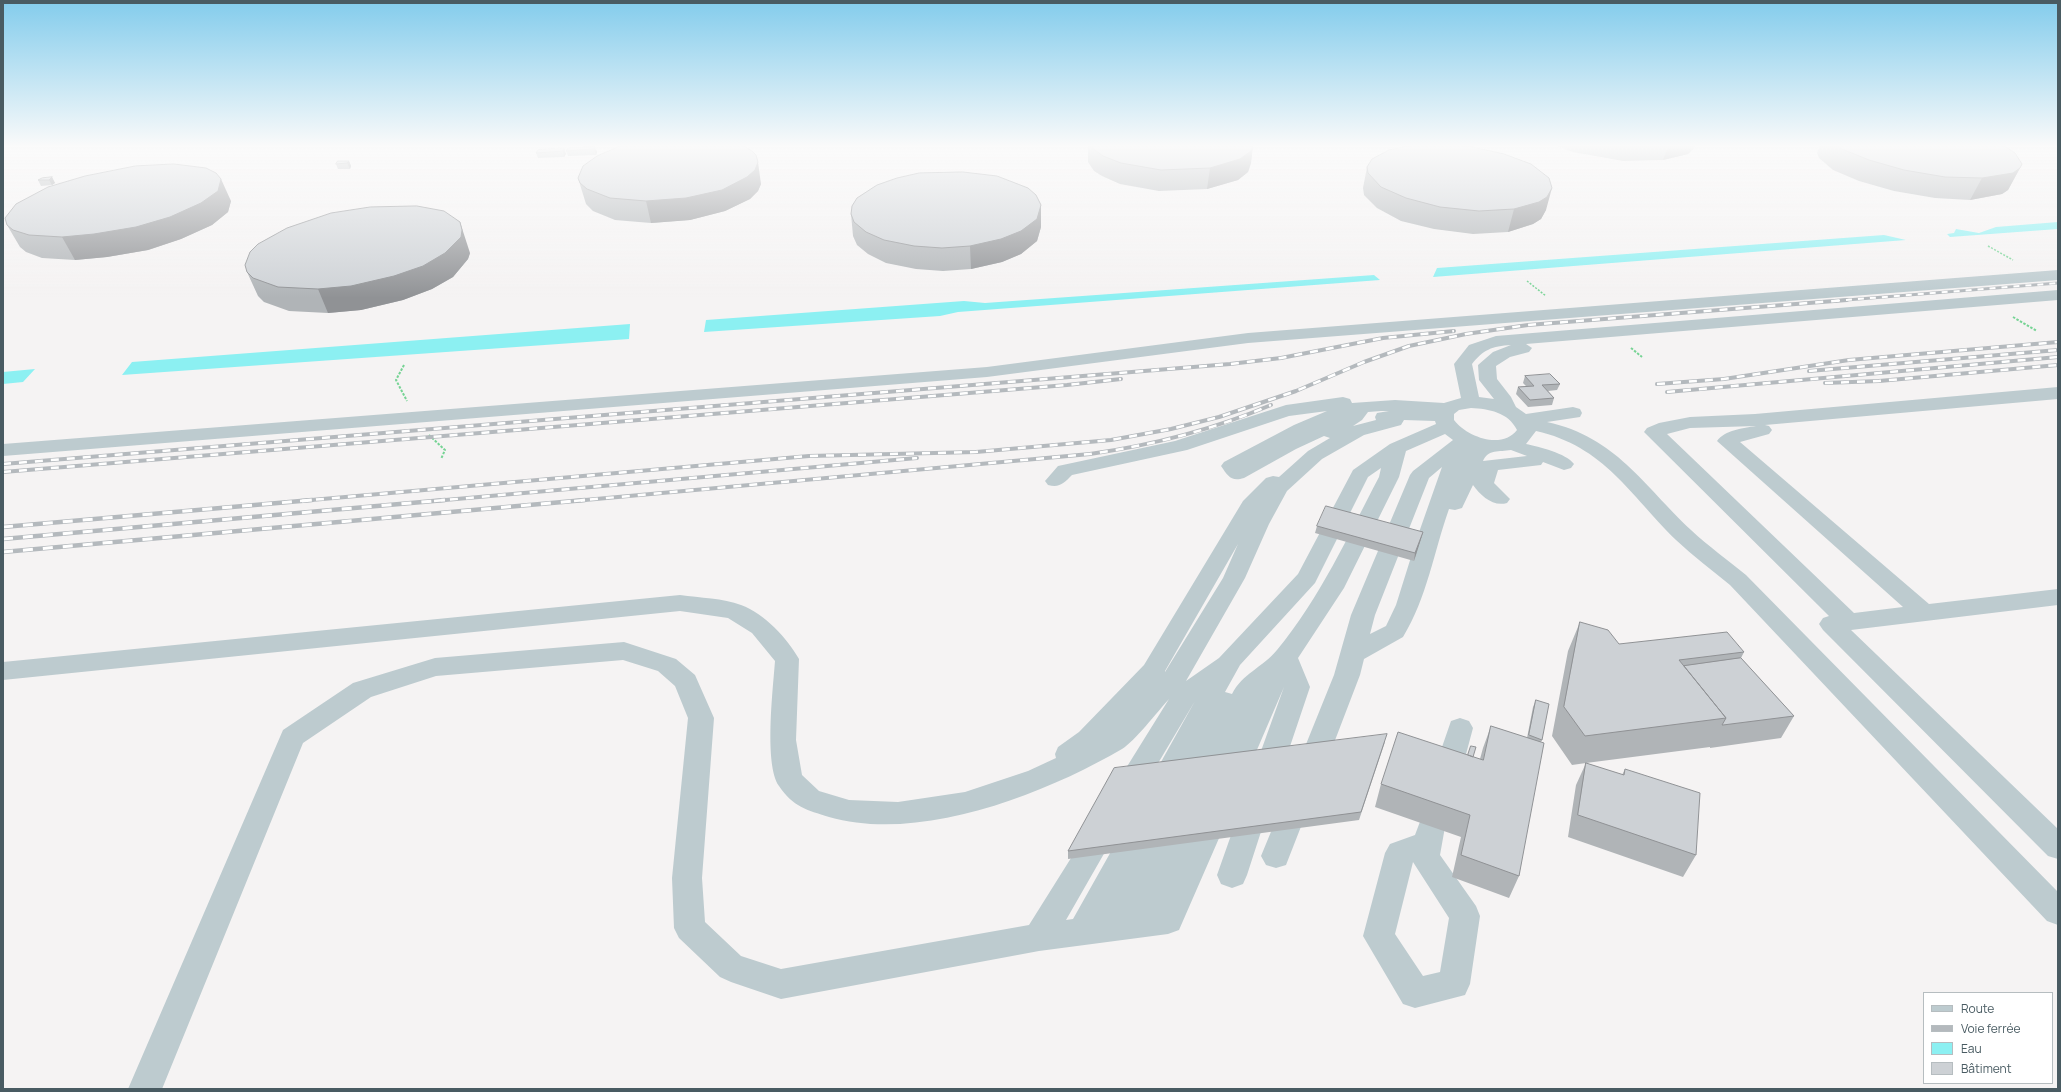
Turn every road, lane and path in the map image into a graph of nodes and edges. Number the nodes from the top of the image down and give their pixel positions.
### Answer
1 (2058, 265) edge
2 (2058, 275) edge
3 (2058, 295) edge
4 (2058, 304) edge
5 (2058, 379) edge
6 (2058, 387) edge
7 (2058, 393) edge
8 (1471, 402) junction
9 (2058, 402) edge
10 (1362, 408) junction
11 (1397, 410) junction
12 (1573, 412) dead end
13 (1520, 421) junction
14 (1700, 422) junction
15 (1343, 425) junction
16 (1467, 432) junction
17 (3, 438) edge
18 (1295, 438) junction
19 (1397, 448) junction
20 (3, 450) edge
21 (1534, 461) dead end
22 (1500, 499) dead end
23 (2058, 597) edge
24 (1924, 613) junction
25 (1849, 622) junction
26 (1386, 647) dead end
27 (1353, 654) junction
28 (1285, 657) junction
29 (1230, 660) junction
30 (3, 671) edge
31 (1460, 728) dead end
32 (1447, 773) edge
33 (1038, 779) junction
34 (2058, 847) edge
35 (1276, 856) dead end
36 (1232, 875) dead end
37 (2058, 894) edge
38 (2058, 912) edge
39 (1126, 926) junction
40 (1083, 931) junction
41 (1039, 937) junction
42 (145, 1089) edge

1 - 17 street
2 - 20 street
3 - 8 street
4 - 13 street
5 - 14 street
6 - 14 street
7 - 14 street
8 - 13 street
8 - 16 street
9 - 24 street
10 - 11 street
10 - 15 street
10 - 18 street
11 - 15 street
11 - 16 street
11 - 18 street
11 - 33 street
12 - 13 street
13 - 16 street
13 - 16 street
13 - 37 street
13 - 38 street
14 - 25 street
15 - 18 street
15 - 33 street
16 - 19 street
16 - 26 street
16 - 27 street
16 - 27 street
19 - 28 street
19 - 29 street
21 - 22 street
23 - 24 street
24 - 25 street
25 - 34 street
27 - 35 street
28 - 36 street
28 - 39 street
29 - 39 street
29 - 40 street
29 - 41 street
30 - 33 street
31 - 32 street
39 - 40 street
40 - 41 street
41 - 42 street

